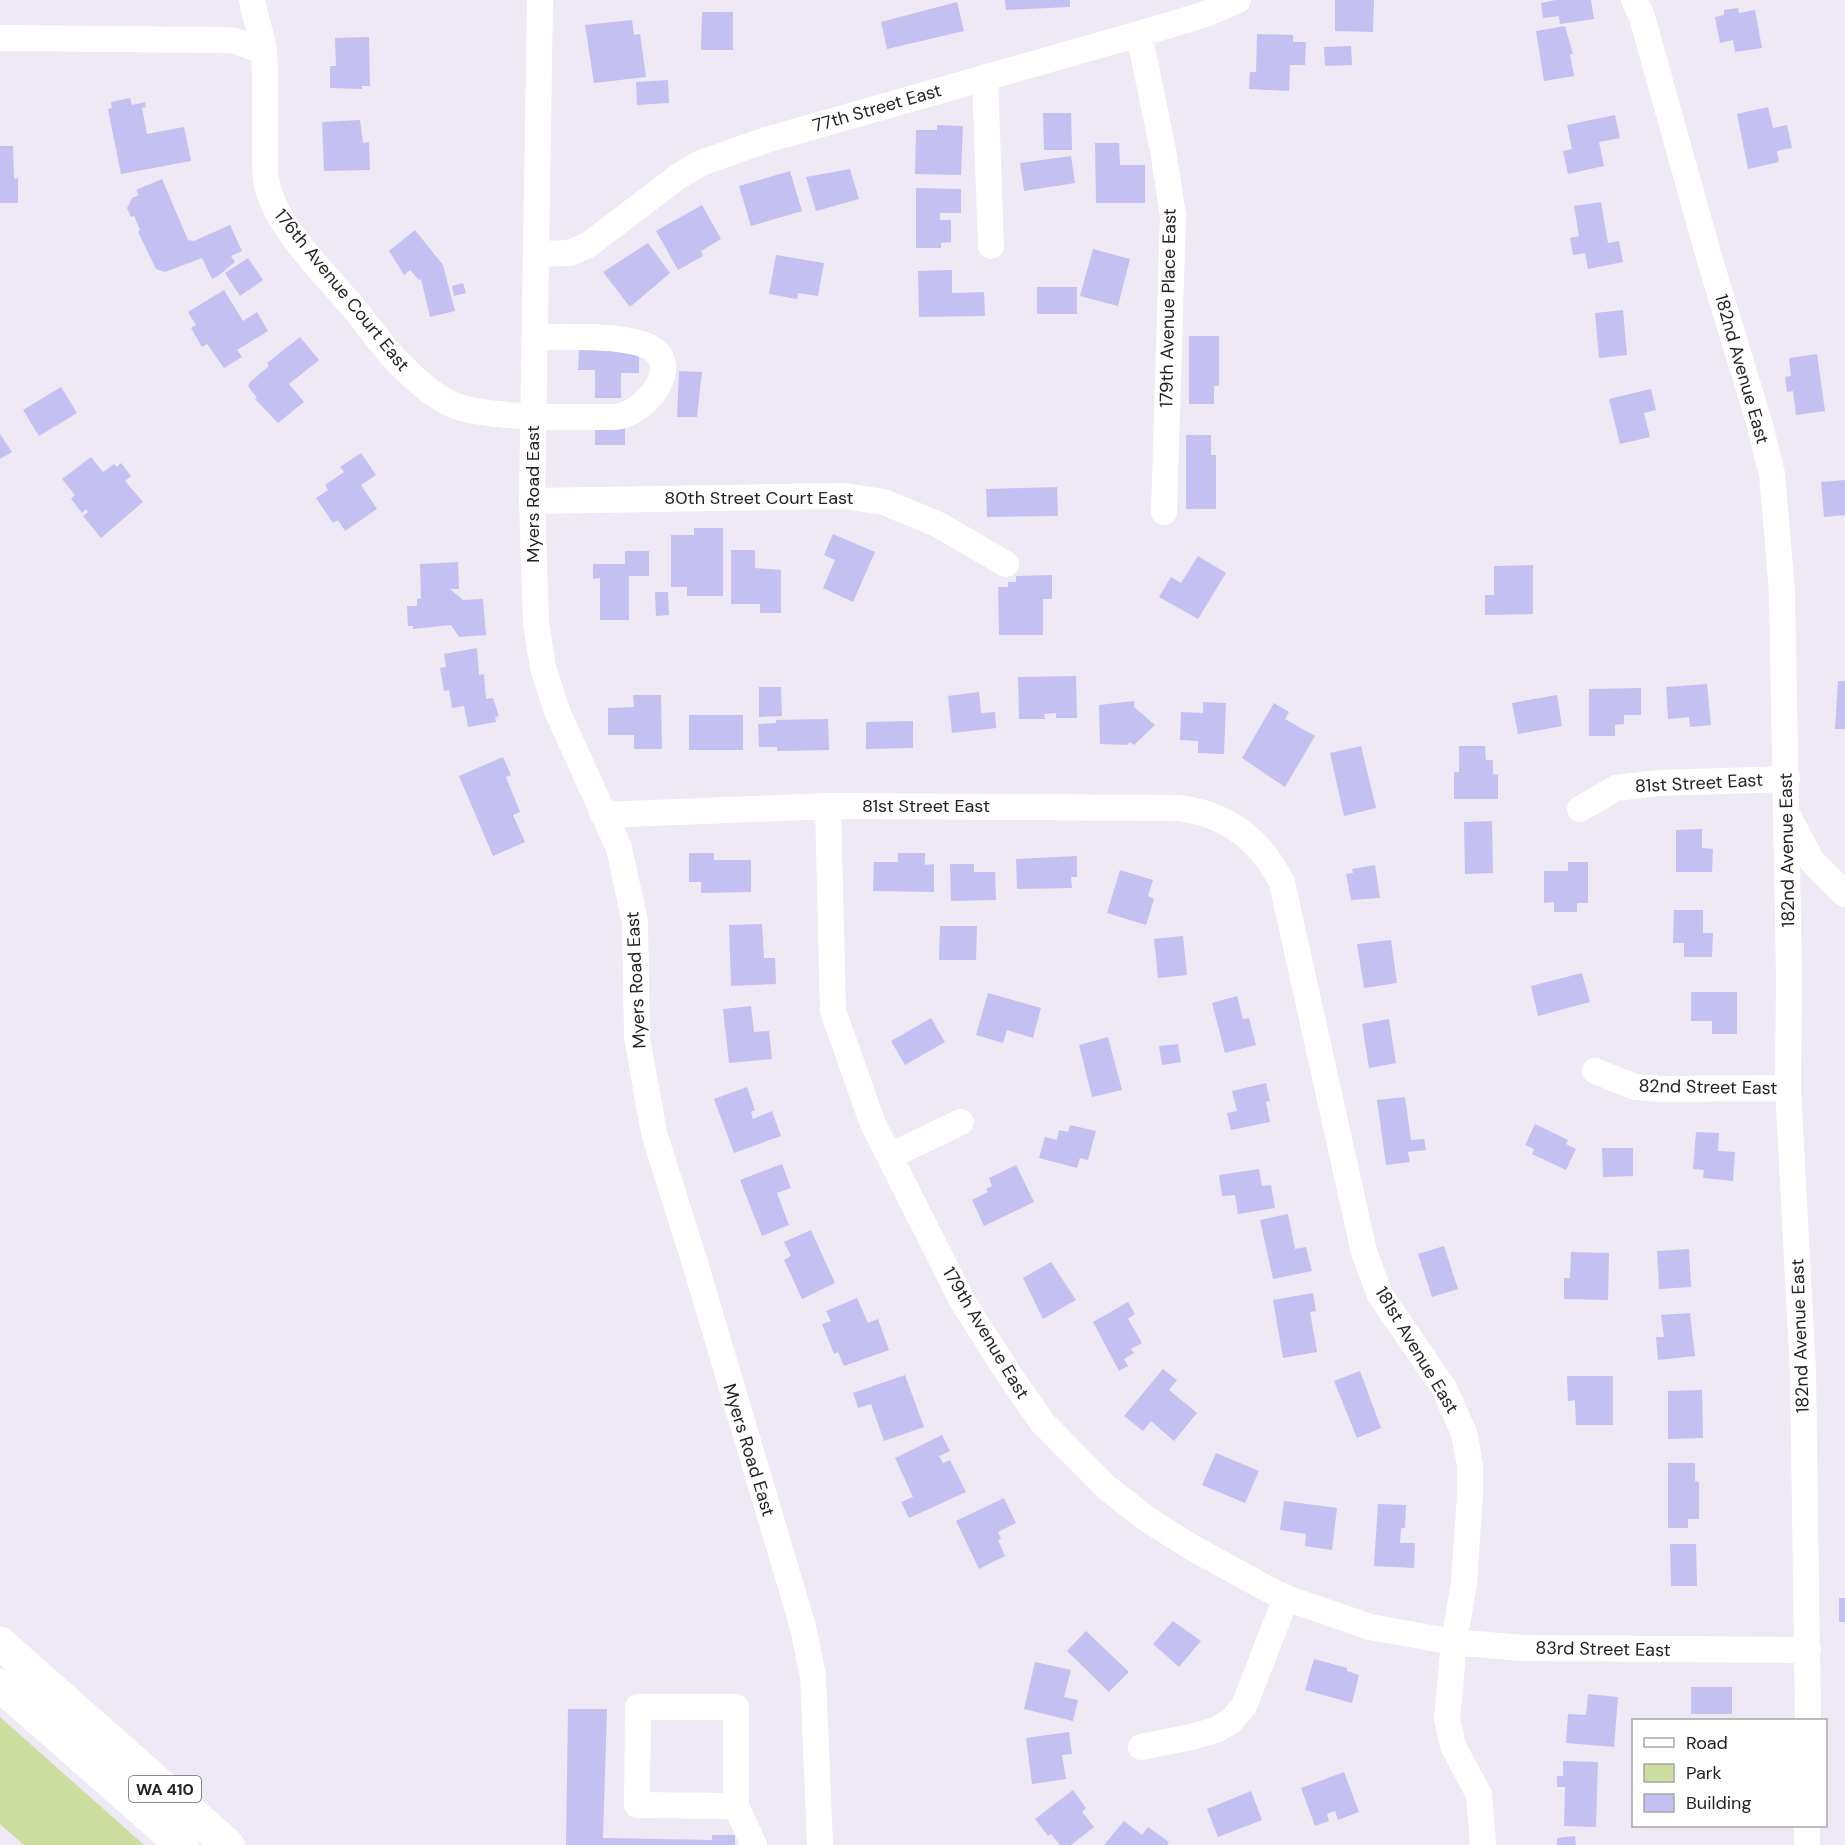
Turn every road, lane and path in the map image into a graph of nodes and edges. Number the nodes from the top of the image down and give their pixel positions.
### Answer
1 (252, 0) edge
2 (540, 0) edge
3 (1238, 0) edge
4 (1634, 0) edge
5 (1139, 34) junction
6 (0, 38) edge
7 (264, 51) junction
8 (985, 77) junction
9 (991, 246) dead end
10 (536, 254) junction
11 (534, 337) junction
12 (532, 414) junction
13 (532, 501) junction
14 (1164, 512) dead end
15 (1006, 564) dead end
16 (1787, 779) junction
17 (828, 806) junction
18 (1580, 809) dead end
19 (603, 815) junction
20 (1787, 815) junction
21 (1244, 833) joint
22 (1845, 894) edge
23 (1595, 1071) dead end
24 (1788, 1088) junction
25 (961, 1122) dead end
26 (890, 1156) junction
27 (1286, 1598) junction
28 (1398, 1633) joint
29 (1454, 1642) junction
30 (0, 1643) edge
31 (1808, 1650) junction
32 (0, 1685) edge
33 (1808, 1719) edge
34 (1141, 1747) dead end
35 (736, 1806) junction
36 (1807, 1827) edge
37 (182, 1845) edge
38 (228, 1845) edge
39 (754, 1845) edge
40 (820, 1845) edge
41 (1483, 1845) edge
42 (1807, 1845) edge

1 - 7 street, 176th Avenue Court East
2 - 10 street, Myers Road East
3 - 5 street, 77th Street East
4 - 16 street, 182nd Avenue East
5 - 8 street, 77th Street East
5 - 14 street, 179th Avenue Place East
6 - 7 street
7 - 12 street, 176th Avenue Court East
8 - 9 street
8 - 10 street, 77th Street East
10 - 11 street, Myers Road East
11 - 12 street, Myers Road East
11 - 12 street, 176th Avenue Court East
12 - 13 street, Myers Road East
13 - 15 street, 80th Street Court East
13 - 19 street, Myers Road East
16 - 18 street, 81st Street East
16 - 20 street, 182nd Avenue East
17 - 19 street, 81st Street East
17 - 21 street, 81st Street East
17 - 26 street, 179th Avenue East
19 - 40 street, Myers Road East
20 - 22 street
20 - 24 street, 182nd Avenue East
21 - 29 street, 181st Avenue East
23 - 24 street, 82nd Street East
24 - 31 street, 182nd Avenue East
25 - 26 street
26 - 27 street, 179th Avenue East
27 - 28 street, 179th Avenue East
27 - 34 street
28 - 29 street, 83rd Street East
29 - 31 street, 83rd Street East
29 - 41 street, 181st Avenue East
30 - 38 highway, WA 410
31 - 33 street, 182nd Avenue East
32 - 37 highway, WA 410
35 - 35 street
35 - 39 street
36 - 42 street

